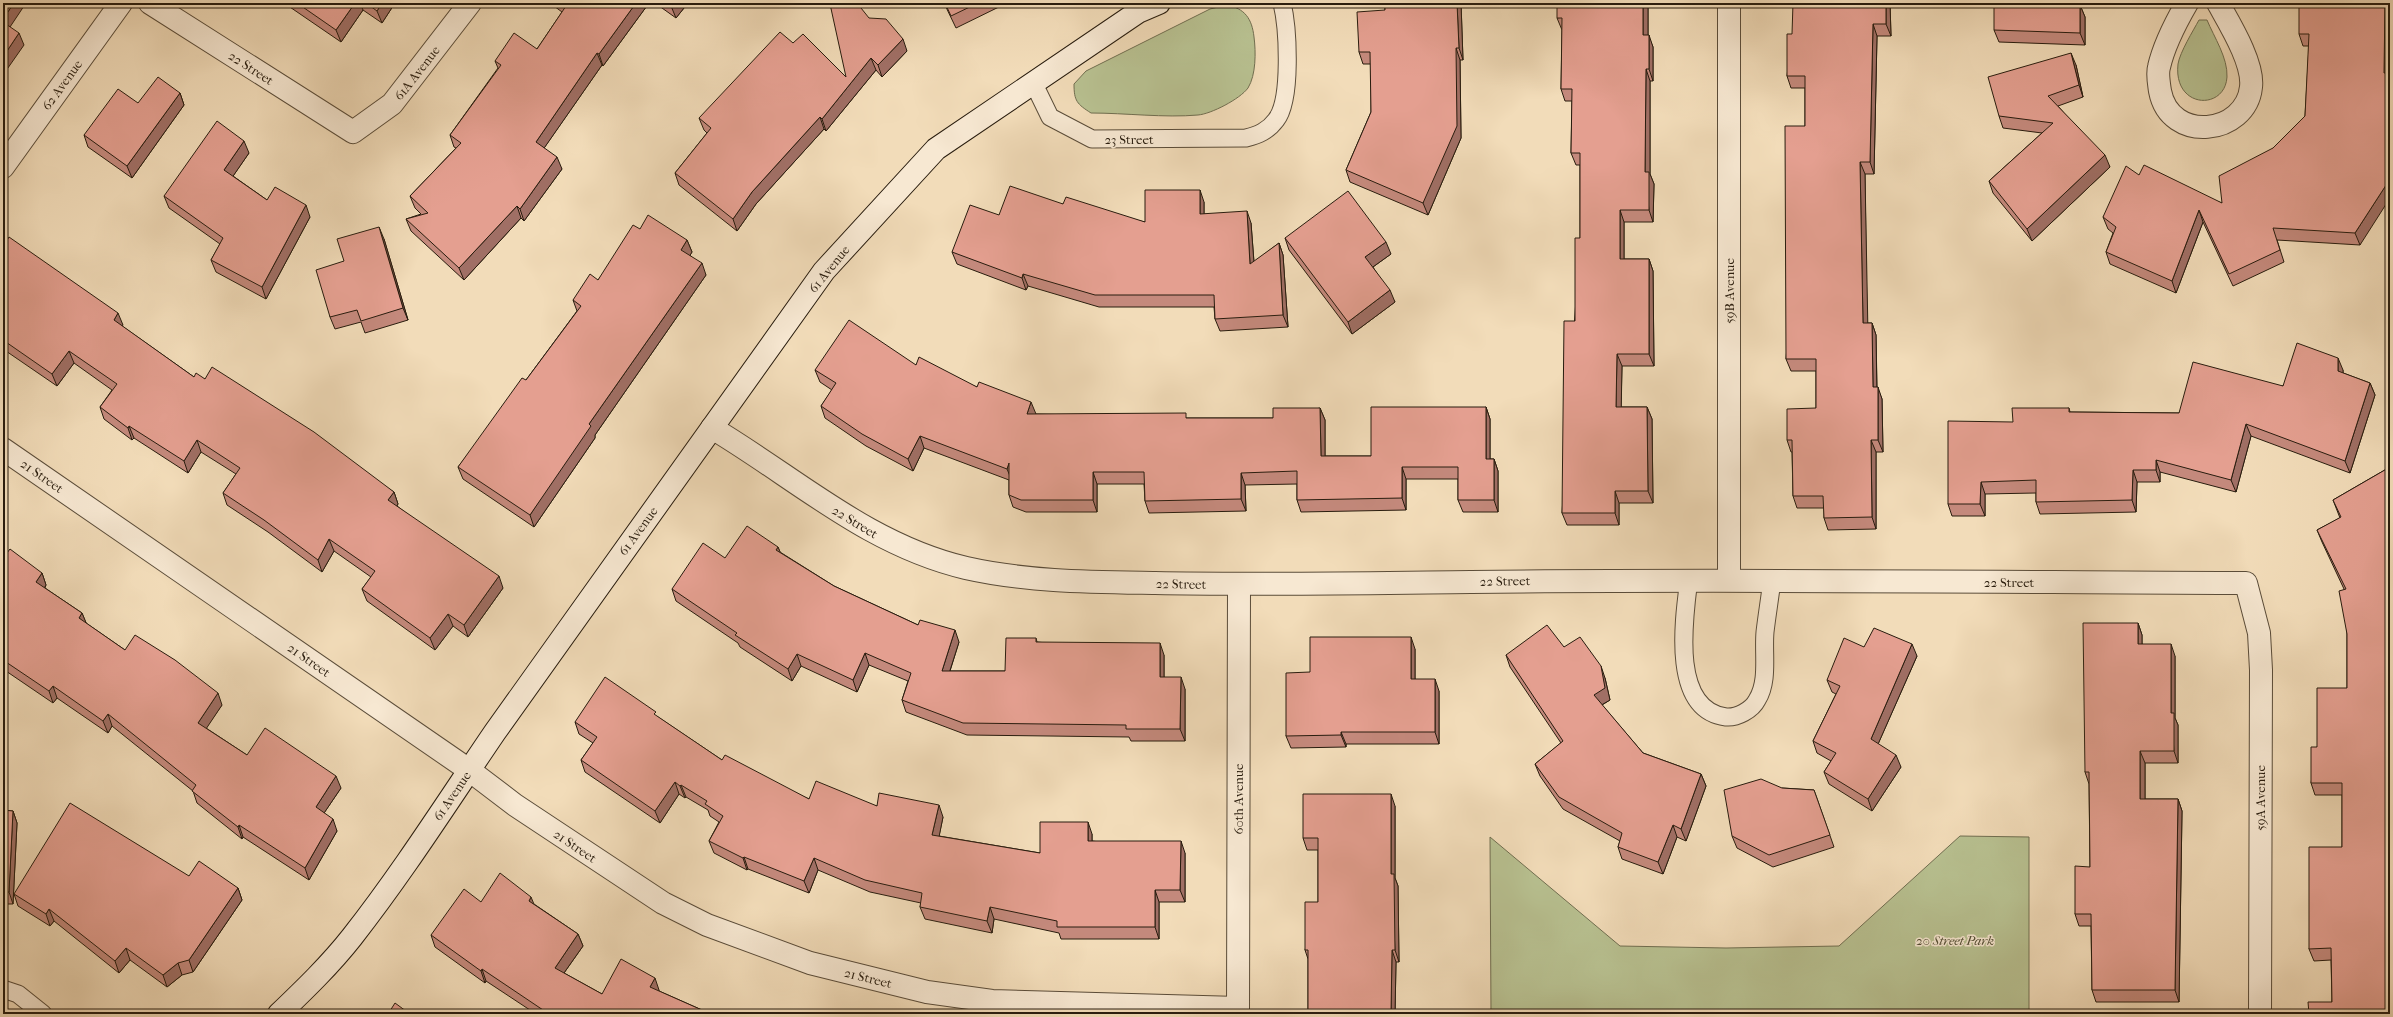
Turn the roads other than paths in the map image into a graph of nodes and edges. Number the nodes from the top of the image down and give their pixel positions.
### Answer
1 (121, 3) edge
2 (150, 3) edge
3 (470, 3) edge
4 (1159, 3) edge
5 (1282, 3) edge
6 (1729, 3) edge
7 (2187, 3) edge
8 (2218, 3) edge
9 (1136, 7) edge
10 (1033, 82) junction
11 (353, 132) joint
12 (3, 167) edge
13 (712, 428) junction
14 (3, 449) edge
15 (1689, 579) junction
16 (1729, 580) junction
17 (1772, 580) junction
18 (2246, 583) joint
19 (1239, 585) junction
20 (470, 770) junction
21 (3, 989) edge
22 (1238, 1011) edge
23 (42, 1014) edge
24 (279, 1014) edge
25 (2260, 1014) edge

1 - 12 street, 62 Avenue
2 - 11 street, 22 Street
3 - 11 street, 61A Avenue
4 - 9 street
5 - 10 lane, 23 Street
6 - 16 street, 59B Avenue
7 - 8 street
9 - 10 street
10 - 13 street, 61 Avenue
13 - 19 street, 22 Street
13 - 20 street, 61 Avenue
14 - 20 street, 21 Street
15 - 16 street, 22 Street
15 - 17 lane
15 - 19 street, 22 Street
16 - 17 street, 22 Street
17 - 18 street, 22 Street
18 - 25 street, 59A Avenue
19 - 22 street, 60th Avenue
20 - 22 street, 21 Street
20 - 24 street, 61 Avenue
21 - 23 lane

